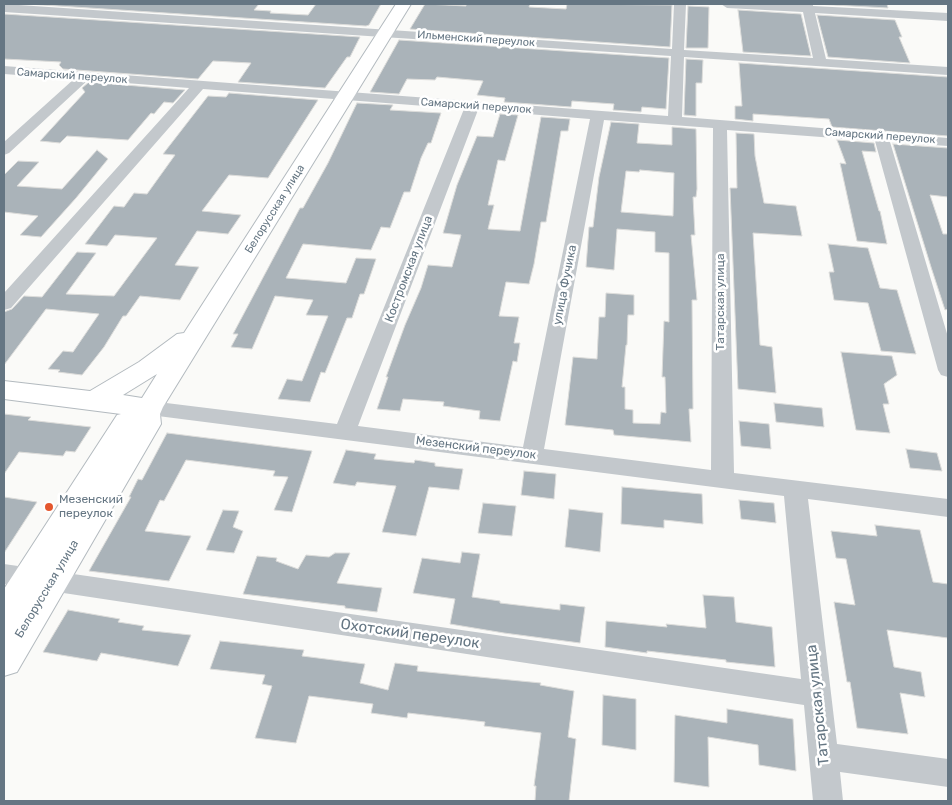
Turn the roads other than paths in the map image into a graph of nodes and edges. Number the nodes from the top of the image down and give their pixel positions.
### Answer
1 (403, 4) edge
2 (680, 4) edge
3 (727, 4) edge
4 (807, 6) edge
5 (4, 8) edge
6 (948, 17) edge
7 (384, 33) junction
8 (678, 53) junction
9 (820, 62) junction
10 (4, 70) edge
11 (948, 71) edge
12 (84, 77) junction
13 (199, 85) junction
14 (345, 96) junction
15 (473, 106) junction
16 (598, 114) junction
17 (675, 120) junction
18 (720, 124) junction
19 (880, 136) junction
20 (948, 142) edge
21 (4, 150) edge
22 (4, 304) edge
23 (204, 324) junction
24 (948, 370) edge
25 (4, 390) edge
26 (94, 401) junction
27 (148, 410) junction
28 (345, 432) junction
29 (532, 456) junction
30 (723, 480) junction
31 (795, 489) junction
32 (948, 508) edge
33 (29, 578) edge
34 (4, 617) edge
35 (4, 661) edge
36 (816, 694) junction
37 (824, 756) junction
38 (948, 773) edge
39 (828, 801) edge

1 - 7 main road, Белорусская улица
2 - 8 street
3 - 4 street
4 - 6 street
4 - 9 street
5 - 7 street, Ильменский переулок
7 - 8 street, Ильменский переулок
7 - 14 main road, Белорусская улица
8 - 9 street, Ильменский переулок
8 - 17 street
9 - 11 street, Ильменский переулок
10 - 12 street, Самарский переулок
12 - 13 street, Самарский переулок
12 - 21 street
13 - 14 street, Самарский переулок
13 - 22 street
14 - 15 street, Самарский переулок
14 - 23 main road, Белорусская улица
15 - 16 street, Самарский переулок
15 - 28 street, Костромская улица
16 - 17 street, Самарский переулок
16 - 29 street, улица Фучика
17 - 18 street, Самарский переулок
18 - 19 street, Самарский переулок
18 - 30 street, Татарская улица
19 - 20 street, Самарский переулок
19 - 24 street
23 - 26 main road
23 - 27 main road, Белорусская улица
25 - 26 main road, Мезенский переулок
26 - 27 main road, Мезенский переулок
27 - 28 street, Мезенский переулок
27 - 33 main road, Белорусская улица
28 - 29 street, Мезенский переулок
29 - 30 street, Мезенский переулок
30 - 31 street, Мезенский переулок
31 - 32 street, Мезенский переулок
31 - 36 street, Татарская улица
33 - 34 main road, Белорусская улица
33 - 35 main road, Белорусская улица
33 - 36 street, Охотский переулок
36 - 37 street, Татарская улица
37 - 38 street
37 - 39 street, Татарская улица

